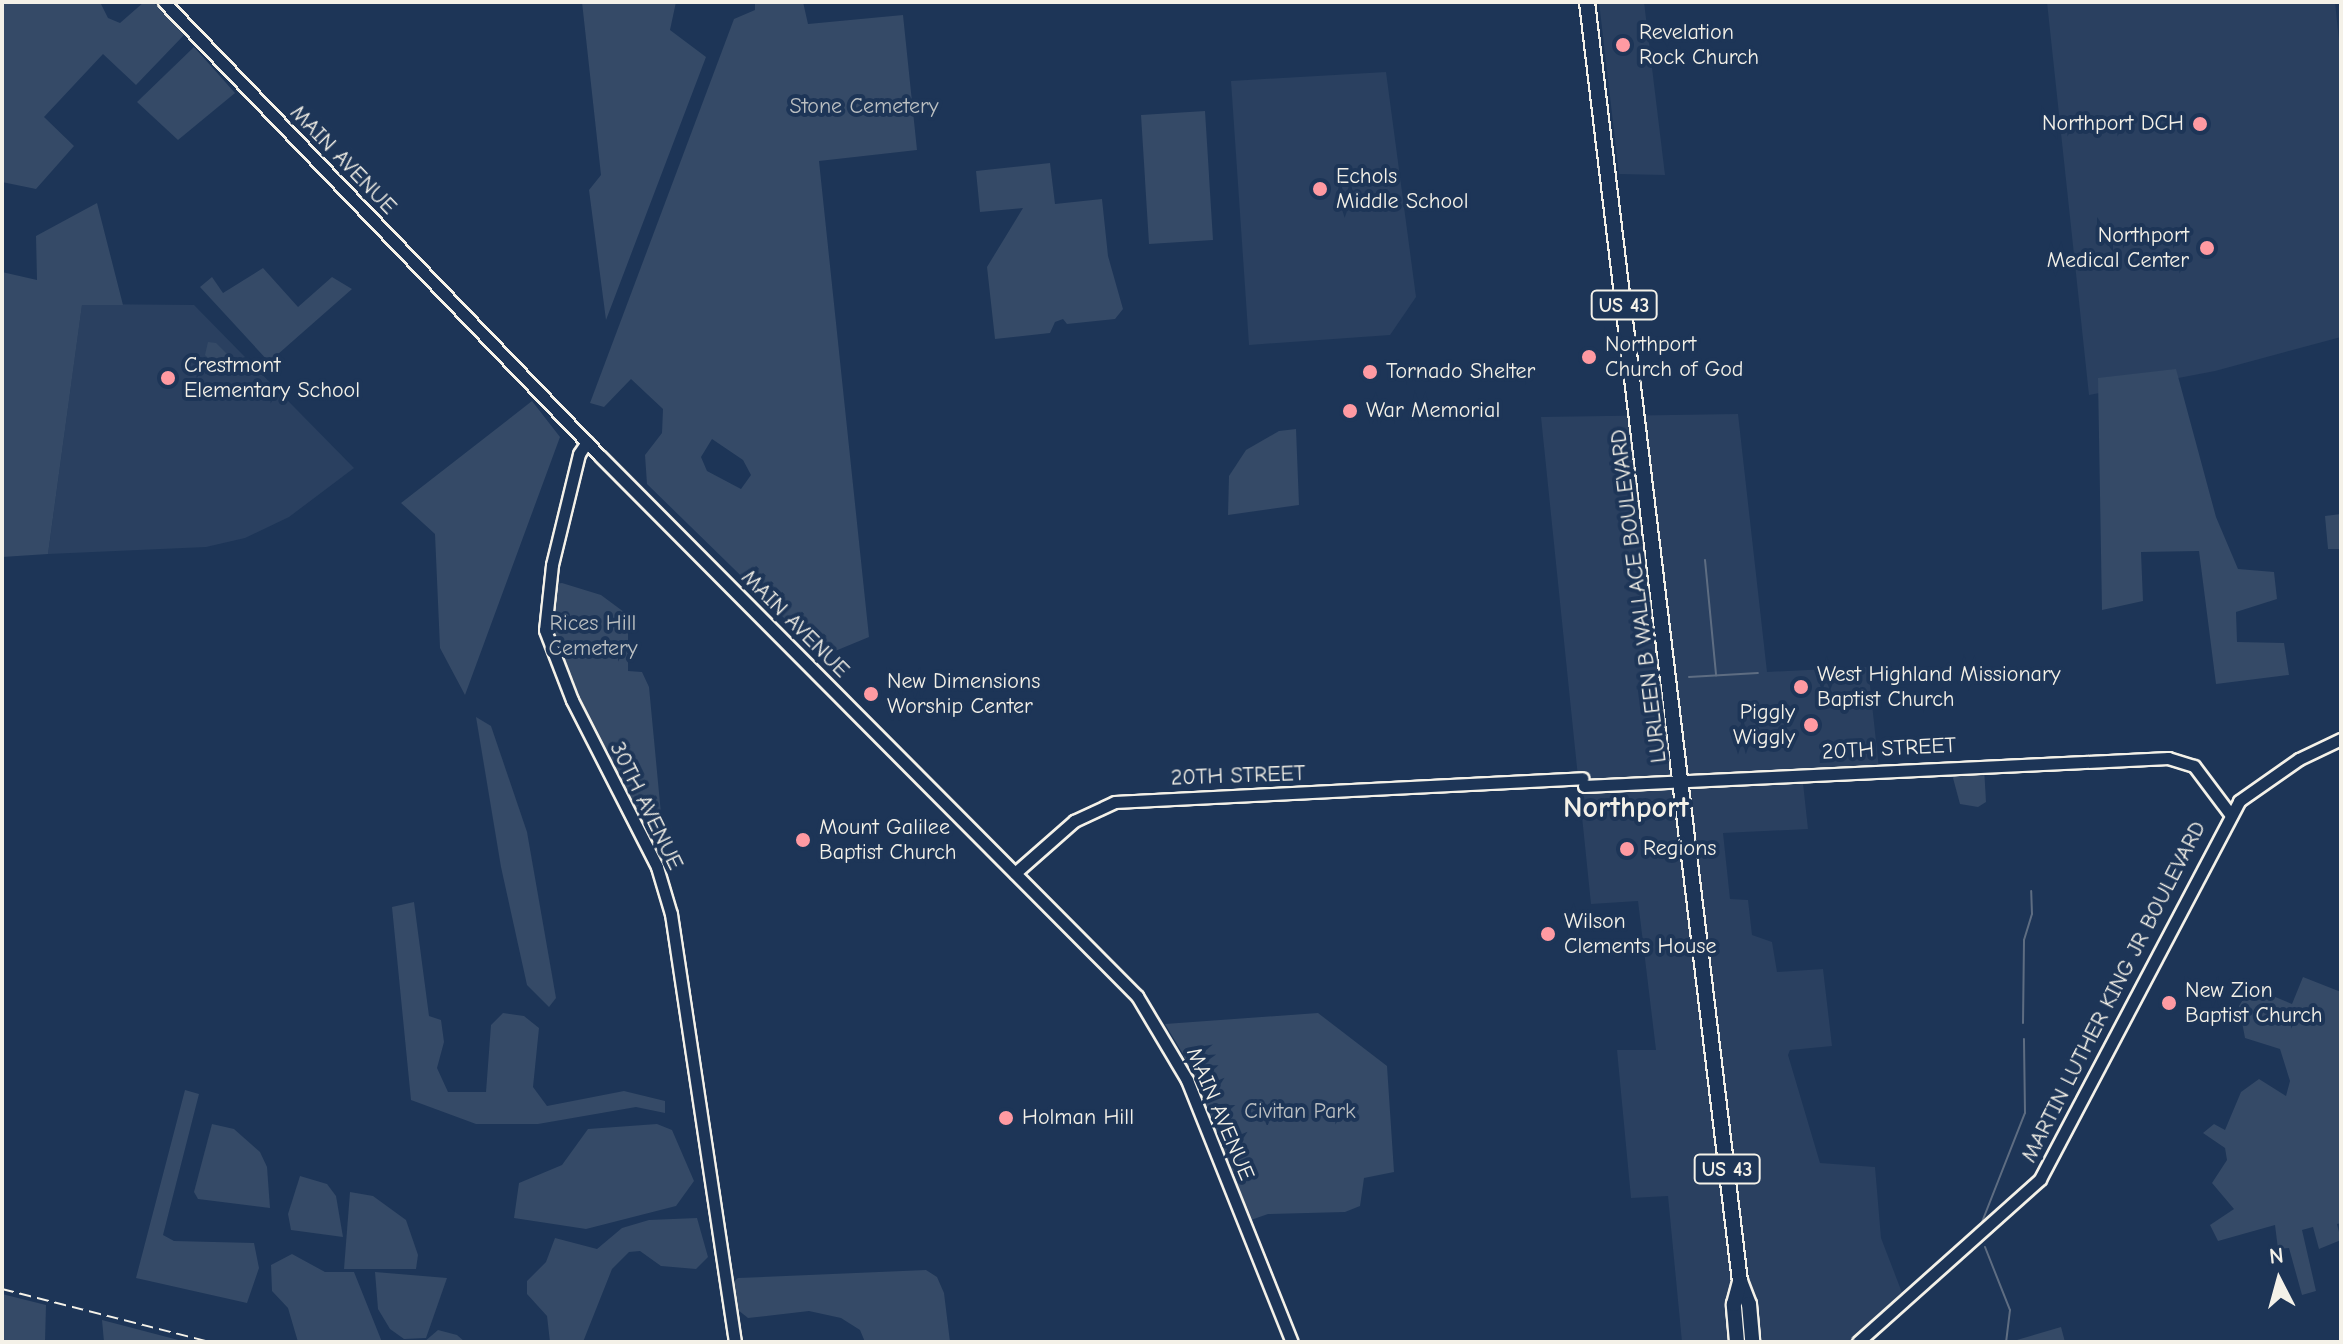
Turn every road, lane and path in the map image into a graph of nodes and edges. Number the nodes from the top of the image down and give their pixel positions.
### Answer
1 (164, 2) edge
2 (1587, 2) edge
3 (587, 442) junction
4 (2341, 739) edge
5 (1682, 780) junction
6 (2230, 814) junction
7 (1015, 873) junction
8 (1740, 1281) junction
9 (735, 1342) edge
10 (1292, 1342) edge
11 (1737, 1342) edge
12 (1752, 1342) edge
13 (1858, 1342) edge

1 - 3 main road, MAIN AVENUE
2 - 5 highway, LURLEEN B WALLACE BOULEVARD / US 43
3 - 7 main road, MAIN AVENUE
3 - 9 main road, 30TH AVENUE
4 - 6 main road, MARTIN LUTHER KING JR BOULEVARD
5 - 6 main road, 20TH STREET
5 - 7 main road, 20TH STREET
5 - 8 highway, LURLEEN B WALLACE BOULEVARD / US 43
6 - 13 main road, MARTIN LUTHER KING JR BOULEVARD
7 - 10 main road, MAIN AVENUE
8 - 11 highway, LURLEEN B WALLACE BOULEVARD / US 43
8 - 12 highway, LURLEEN B WALLACE BOULEVARD / US 43

